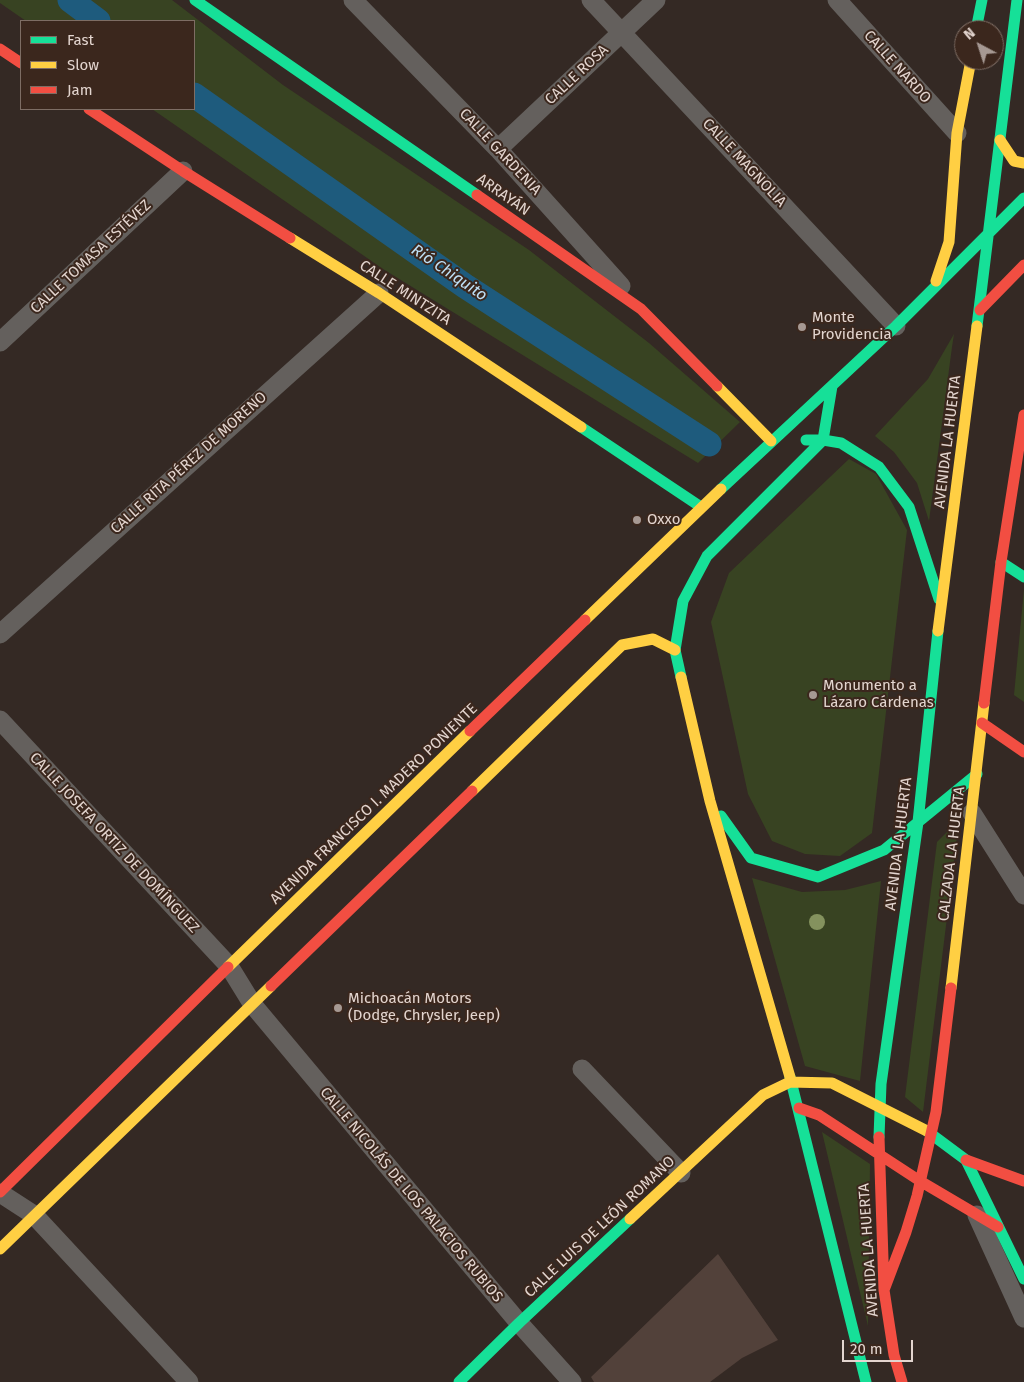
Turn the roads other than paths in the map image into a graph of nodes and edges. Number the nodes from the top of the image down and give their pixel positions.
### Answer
1 (194, 0) edge
2 (353, 0) edge
3 (591, 0) edge
4 (656, 0) edge
5 (837, 0) edge
6 (982, 0) edge
7 (1017, 0) edge
8 (978, 20) edge
9 (622, 32) junction
10 (0, 50) edge
11 (20, 63) edge
12 (969, 70) edge
13 (90, 110) edge
14 (958, 133) junction
15 (1000, 140) junction
16 (498, 149) junction
17 (1024, 163) edge
18 (183, 172) junction
19 (1024, 198) edge
20 (990, 230) junction
21 (1024, 265) edge
22 (934, 288) junction
23 (379, 293) junction
24 (641, 309) junction
25 (980, 310) junction
26 (896, 326) junction
27 (0, 342) edge
28 (832, 386) junction
29 (1024, 415) edge
30 (823, 440) junction
31 (771, 441) junction
32 (701, 507) junction
33 (1002, 562) junction
34 (1024, 577) edge
35 (941, 605) junction
36 (0, 634) edge
37 (675, 650) junction
38 (0, 720) edge
39 (982, 723) junction
40 (1024, 752) edge
41 (976, 774) junction
42 (710, 801) junction
43 (972, 813) junction
44 (918, 822) junction
45 (1024, 895) edge
46 (229, 966) junction
47 (253, 1005) junction
48 (582, 1069) dead end
49 (790, 1082) junction
50 (880, 1106) junction
51 (799, 1108) junction
52 (932, 1134) junction
53 (878, 1152) junction
54 (966, 1160) junction
55 (681, 1173) junction
56 (920, 1181) junction
57 (1019, 1185) edge
58 (0, 1192) edge
59 (987, 1206) junction
60 (949, 1210) dead end
61 (923, 1214) dead end
62 (34, 1215) junction
63 (906, 1232) junction
64 (0, 1250) edge
65 (1024, 1279) edge
66 (884, 1290) junction
67 (1024, 1318) edge
68 (519, 1324) junction
69 (189, 1382) edge
70 (458, 1382) edge
71 (572, 1382) edge
72 (866, 1382) edge
73 (902, 1382) edge

1 - 24 main road, ARRAYÁN
2 - 16 street, CALLE GARDENIA
3 - 9 street, CALLE MAGNOLIA
4 - 9 street, CALLE ROSA
5 - 14 street, CALLE NARDO
6 - 8 main road
7 - 15 main road, AVENIDA LA HUERTA
9 - 16 street, CALLE ROSA
9 - 26 street, CALLE MAGNOLIA
10 - 11 main road
12 - 14 main road
13 - 18 main road, CALLE MINTZITA
14 - 22 main road
15 - 17 main road
15 - 20 main road, AVENIDA LA HUERTA
16 - 24 street, CALLE GARDENIA
18 - 23 main road, CALLE MINTZITA
18 - 27 street, CALLE TOMASA ESTÉVEZ
19 - 20 main road, AVENIDA FRANCISCO I. MADERO PONIENTE
20 - 22 main road, AVENIDA FRANCISCO I. MADERO PONIENTE
20 - 25 main road, AVENIDA LA HUERTA
21 - 25 main road
22 - 26 main road, AVENIDA FRANCISCO I. MADERO PONIENTE
23 - 32 main road, CALLE MINTZITA
23 - 36 street, CALLE RITA PÉREZ DE MORENO
24 - 31 main road, ARRAYÁN
25 - 35 main road, AVENIDA LA HUERTA
26 - 28 main road, AVENIDA FRANCISCO I. MADERO PONIENTE
28 - 30 main road
28 - 31 main road, AVENIDA FRANCISCO I. MADERO PONIENTE
29 - 33 main road, CALZADA LA HUERTA
30 - 31 main road
30 - 35 main road
30 - 37 main road
31 - 32 main road, AVENIDA FRANCISCO I. MADERO PONIENTE
32 - 46 main road, AVENIDA FRANCISCO I. MADERO PONIENTE
33 - 34 main road
33 - 39 main road, CALZADA LA HUERTA
35 - 44 main road, AVENIDA LA HUERTA
37 - 42 main road, AVENIDA LA HUERTA
37 - 47 main road
38 - 46 street, CALLE JOSEFA ORTIZ DE DOMÍNGUEZ
39 - 40 main road
39 - 41 main road, CALZADA LA HUERTA
41 - 43 main road, CALZADA LA HUERTA
41 - 44 main road
42 - 44 main road
42 - 49 main road, AVENIDA LA HUERTA
43 - 45 street
43 - 52 main road, CALZADA LA HUERTA
44 - 50 main road, AVENIDA LA HUERTA
46 - 47 street, CALLE JOSEFA ORTIZ DE DOMÍNGUEZ
46 - 58 main road, AVENIDA FRANCISCO I. MADERO PONIENTE
47 - 62 main road
47 - 68 street, CALLE NICOLÁS DE LOS PALACIOS RUBIOS
48 - 55 street
49 - 50 main road
49 - 51 main road, AVENIDA LA HUERTA
49 - 55 main road, CALLE LUIS DE LEÓN ROMANO
50 - 52 main road
50 - 53 main road, AVENIDA LA HUERTA
51 - 53 main road
51 - 72 main road, AVENIDA LA HUERTA
52 - 54 main road
52 - 56 main road, CALZADA LA HUERTA
53 - 56 main road
53 - 66 main road, AVENIDA LA HUERTA
54 - 57 main road
54 - 59 main road
55 - 68 main road, CALLE LUIS DE LEÓN ROMANO
56 - 59 main road
56 - 63 main road, CALZADA LA HUERTA
58 - 62 street
59 - 60 main road
59 - 65 main road
59 - 67 street
61 - 63 main road
62 - 64 main road
62 - 69 street
63 - 66 main road, CALZADA LA HUERTA
66 - 73 main road, AVENIDA LA HUERTA
68 - 70 main road, CALLE LUIS DE LEÓN ROMANO
68 - 71 street, CALLE NICOLÁS DE LOS PALACIOS RUBIOS

